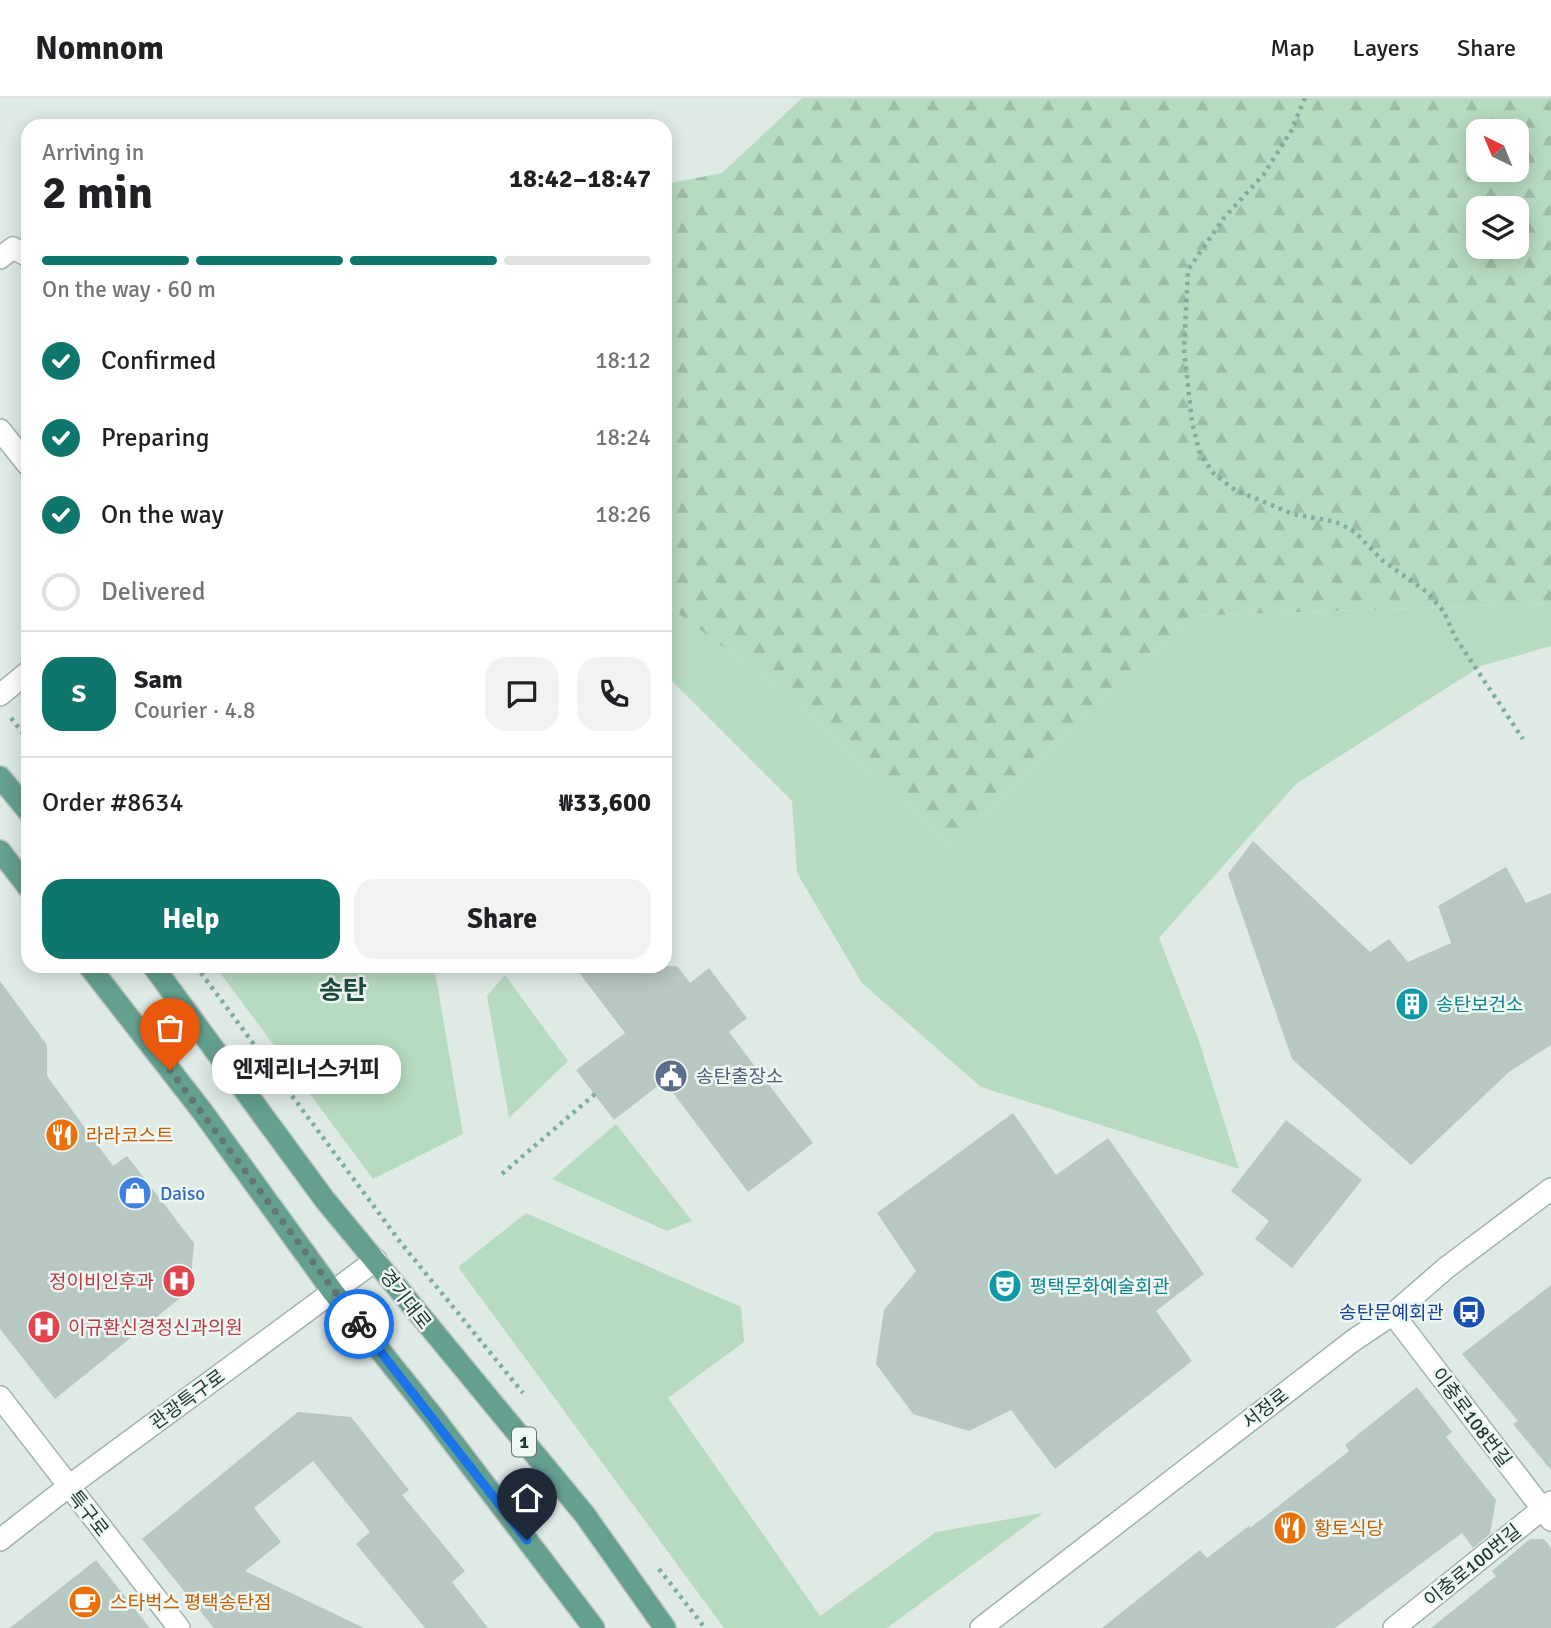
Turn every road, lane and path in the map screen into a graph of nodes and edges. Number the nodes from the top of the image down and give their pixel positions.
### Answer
1 (1305, 98) edge
2 (21, 252) edge
3 (0, 258) edge
4 (0, 430) edge
5 (21, 456) edge
6 (21, 681) edge
7 (4, 704) edge
8 (21, 730) edge
9 (1523, 739) dead end
10 (0, 777) edge
11 (21, 802) edge
12 (0, 851) edge
13 (21, 878) edge
14 (94, 973) edge
15 (158, 973) edge
16 (201, 973) edge
17 (595, 1094) dead end
18 (502, 1174) dead end
19 (1551, 1189) edge
20 (376, 1260) junction
21 (333, 1292) junction
22 (1393, 1314) junction
23 (0, 1397) edge
24 (527, 1398) dead end
25 (69, 1486) junction
26 (1548, 1510) edge
27 (0, 1539) edge
28 (654, 1562) dead end
29 (1405, 1625) edge
30 (179, 1628) edge
31 (594, 1628) edge
32 (665, 1628) edge
33 (705, 1628) edge
34 (981, 1628) edge

1 - 9 path
2 - 3 street
4 - 5 street
6 - 7 street
7 - 8 path
10 - 11 main road
12 - 13 main road
14 - 21 main road
15 - 20 main road, 경기대로 / 1
16 - 24 path
17 - 18 path
19 - 22 street, 서정로
20 - 21 street, 관광특구로
20 - 32 main road, 경기대로 / 1
21 - 25 street, 관광특구로
21 - 31 main road
22 - 26 street, 이충로108번길
22 - 34 street, 서정로
23 - 25 street, 특구로
25 - 27 street, 관광특구로
25 - 30 street, 특구로
26 - 29 street, 이충로100번길
28 - 33 path

